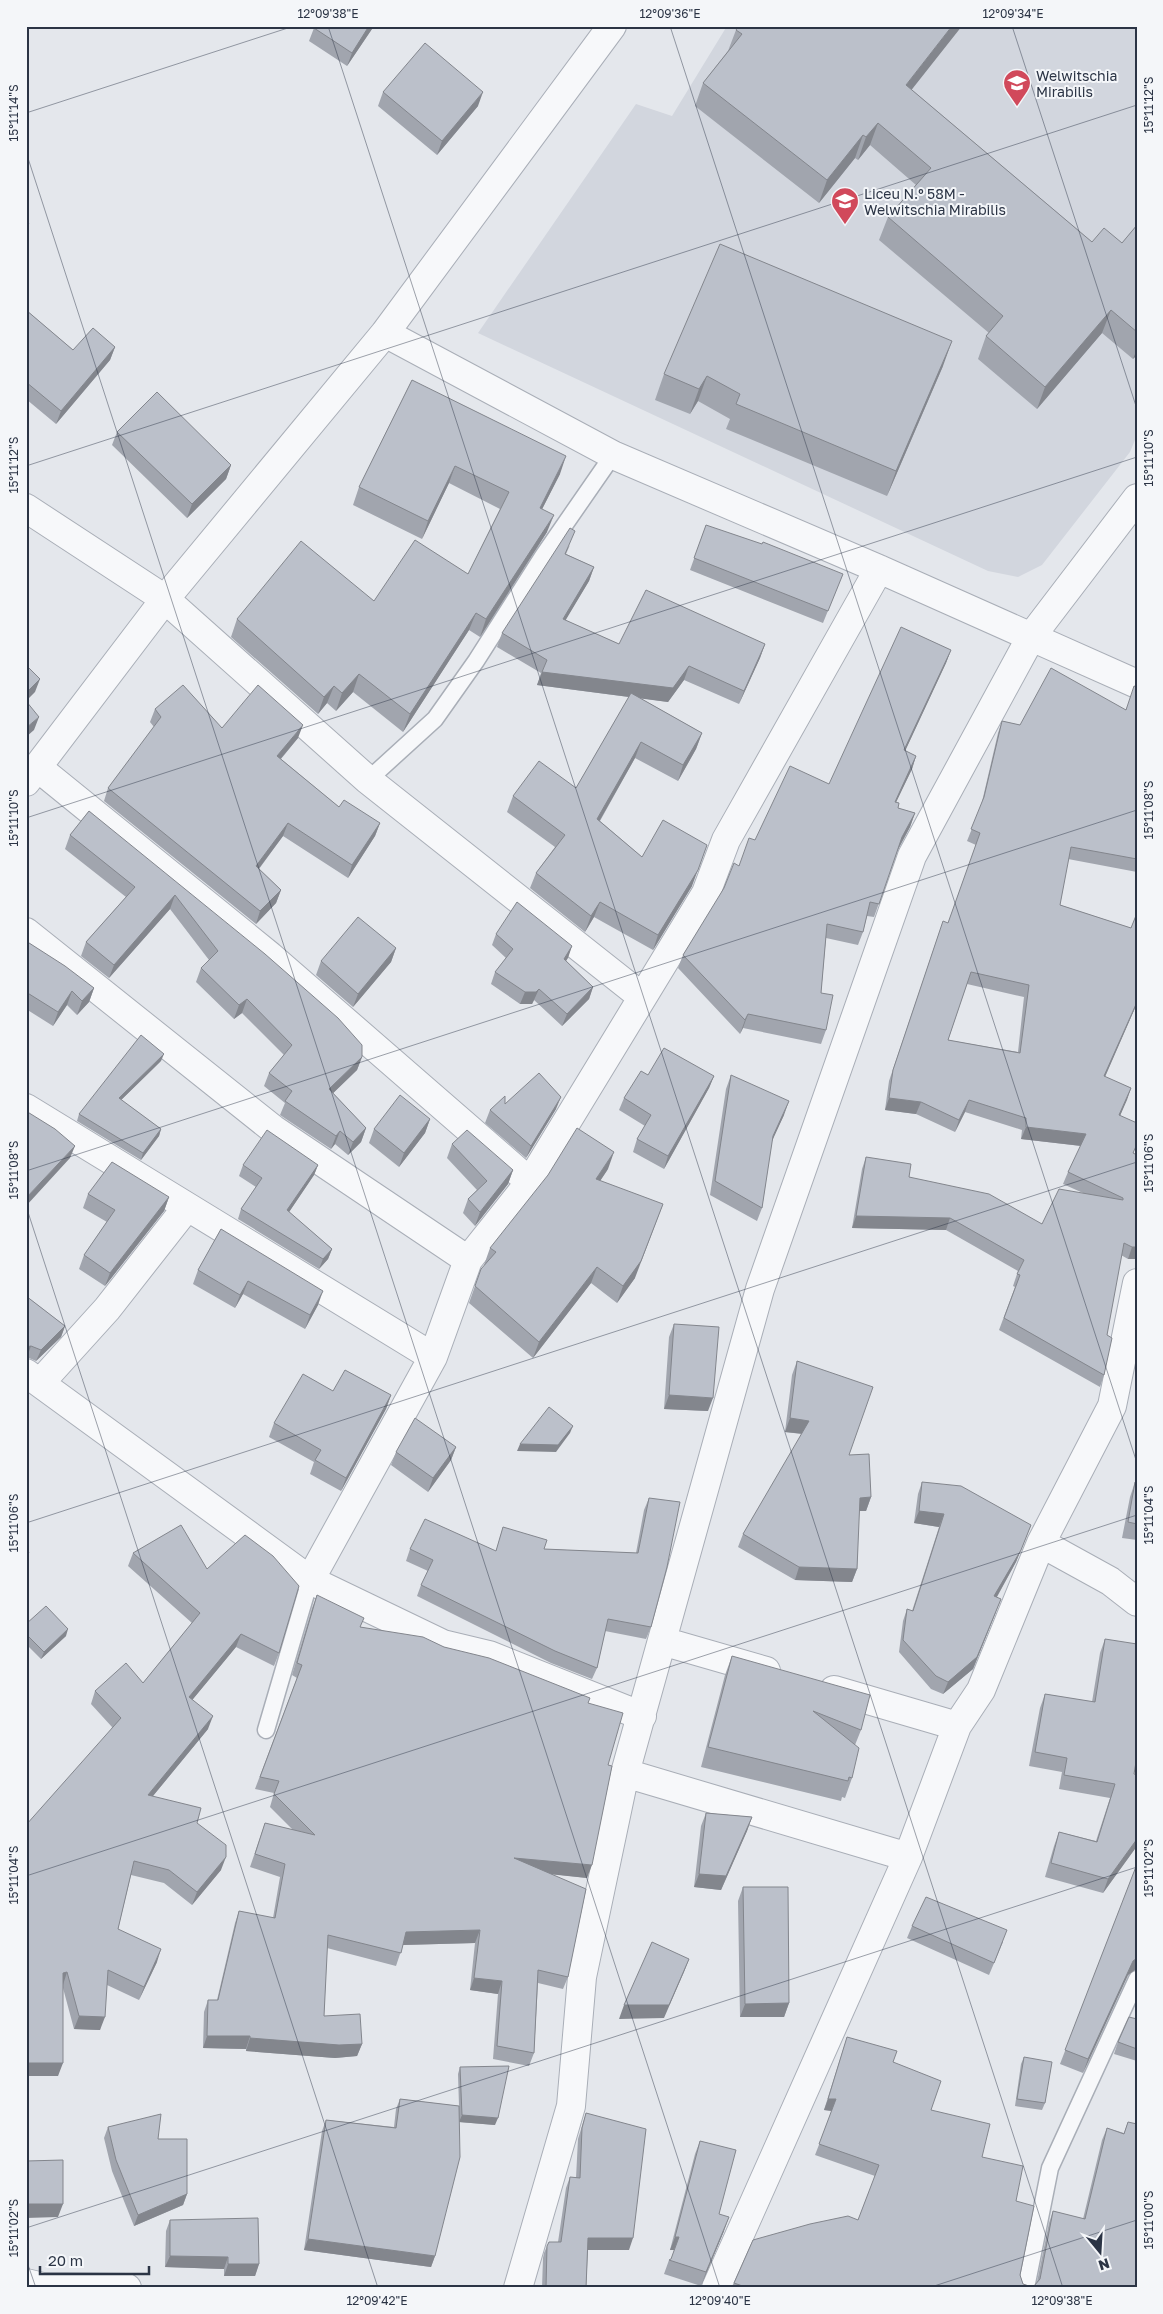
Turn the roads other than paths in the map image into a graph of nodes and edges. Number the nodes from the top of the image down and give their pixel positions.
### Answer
1 (612, 26) edge
2 (384, 333) junction
3 (613, 455) junction
4 (1137, 498) edge
5 (26, 508) edge
6 (879, 569) junction
7 (165, 599) junction
8 (1031, 637) junction
9 (1137, 684) edge
10 (32, 774) edge
11 (368, 780) junction
12 (26, 932) edge
13 (641, 996) junction
14 (26, 1108) edge
15 (530, 1182) junction
16 (187, 1207) junction
17 (468, 1260) junction
18 (1137, 1283) edge
19 (433, 1357) junction
20 (33, 1378) edge
21 (1041, 1543) junction
22 (310, 1580) junction
23 (1137, 1602) edge
24 (662, 1641) junction
25 (786, 1676) edge
26 (815, 1685) edge
27 (642, 1716) junction
28 (957, 1726) junction
29 (266, 1730) dead end
30 (625, 1774) junction
31 (908, 1857) junction
32 (1137, 1978) edge
33 (38, 2286) edge
34 (127, 2288) edge
35 (518, 2288) edge
36 (716, 2288) edge
37 (1026, 2288) edge

1 - 2 street
2 - 3 street
2 - 7 street
3 - 6 street
3 - 11 lane
4 - 8 street
5 - 7 street
6 - 8 street
6 - 13 street
7 - 10 street
7 - 11 street
8 - 9 street
8 - 24 street
10 - 15 street
11 - 13 street
12 - 17 street
13 - 15 street
14 - 16 street
15 - 17 street
16 - 19 street
16 - 20 street
17 - 19 street
18 - 21 street
19 - 22 street
20 - 22 street
21 - 23 street
21 - 28 street
22 - 27 street
22 - 29 lane
24 - 25 street
24 - 27 street
26 - 28 street
27 - 30 street
28 - 31 street
30 - 31 street
30 - 35 street
31 - 36 street
32 - 37 lane
33 - 34 street

